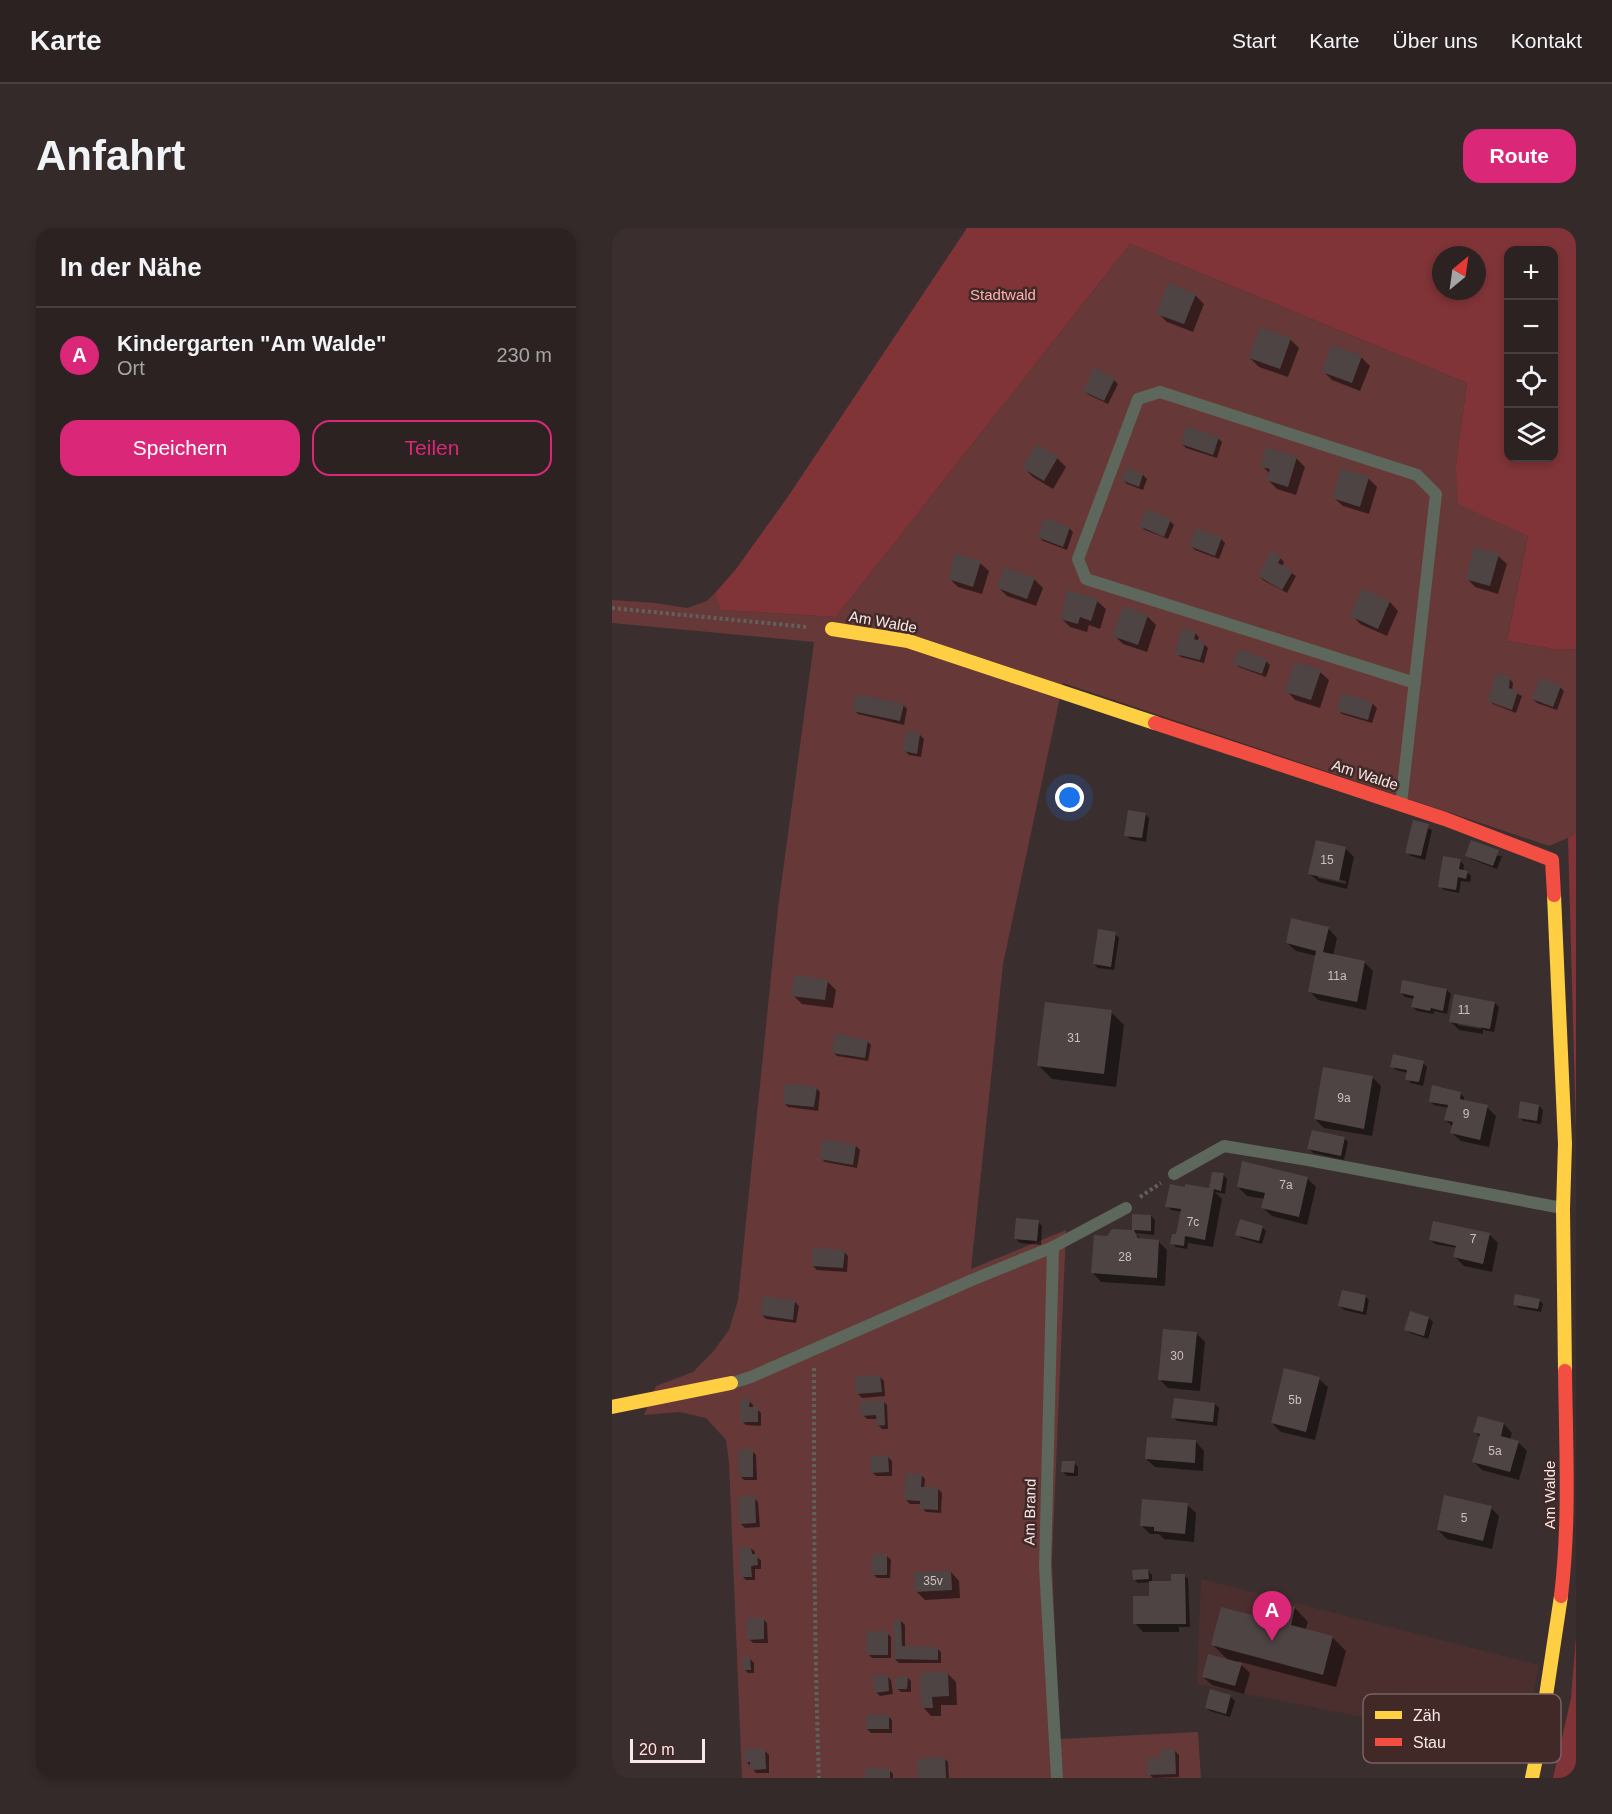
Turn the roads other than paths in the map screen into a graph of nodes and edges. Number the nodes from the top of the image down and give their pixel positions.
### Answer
1 (832, 629) road end
2 (1415, 683) junction
3 (1401, 805) junction
4 (1174, 1174) road end
5 (1126, 1208) road end
6 (1563, 1209) junction
7 (1053, 1247) junction
8 (731, 1383) joint
9 (612, 1407) edge
10 (1546, 1694) edge
11 (1535, 1763) edge
12 (1057, 1778) edge
13 (1532, 1778) edge

1 - 3 street, Am Walde
2 - 2 lane
2 - 3 lane
3 - 6 street, Am Walde
4 - 6 lane
5 - 7 lane
6 - 10 street, Am Walde
7 - 8 lane
7 - 12 lane, Am Brand
8 - 9 street
11 - 13 street, Am Walde

